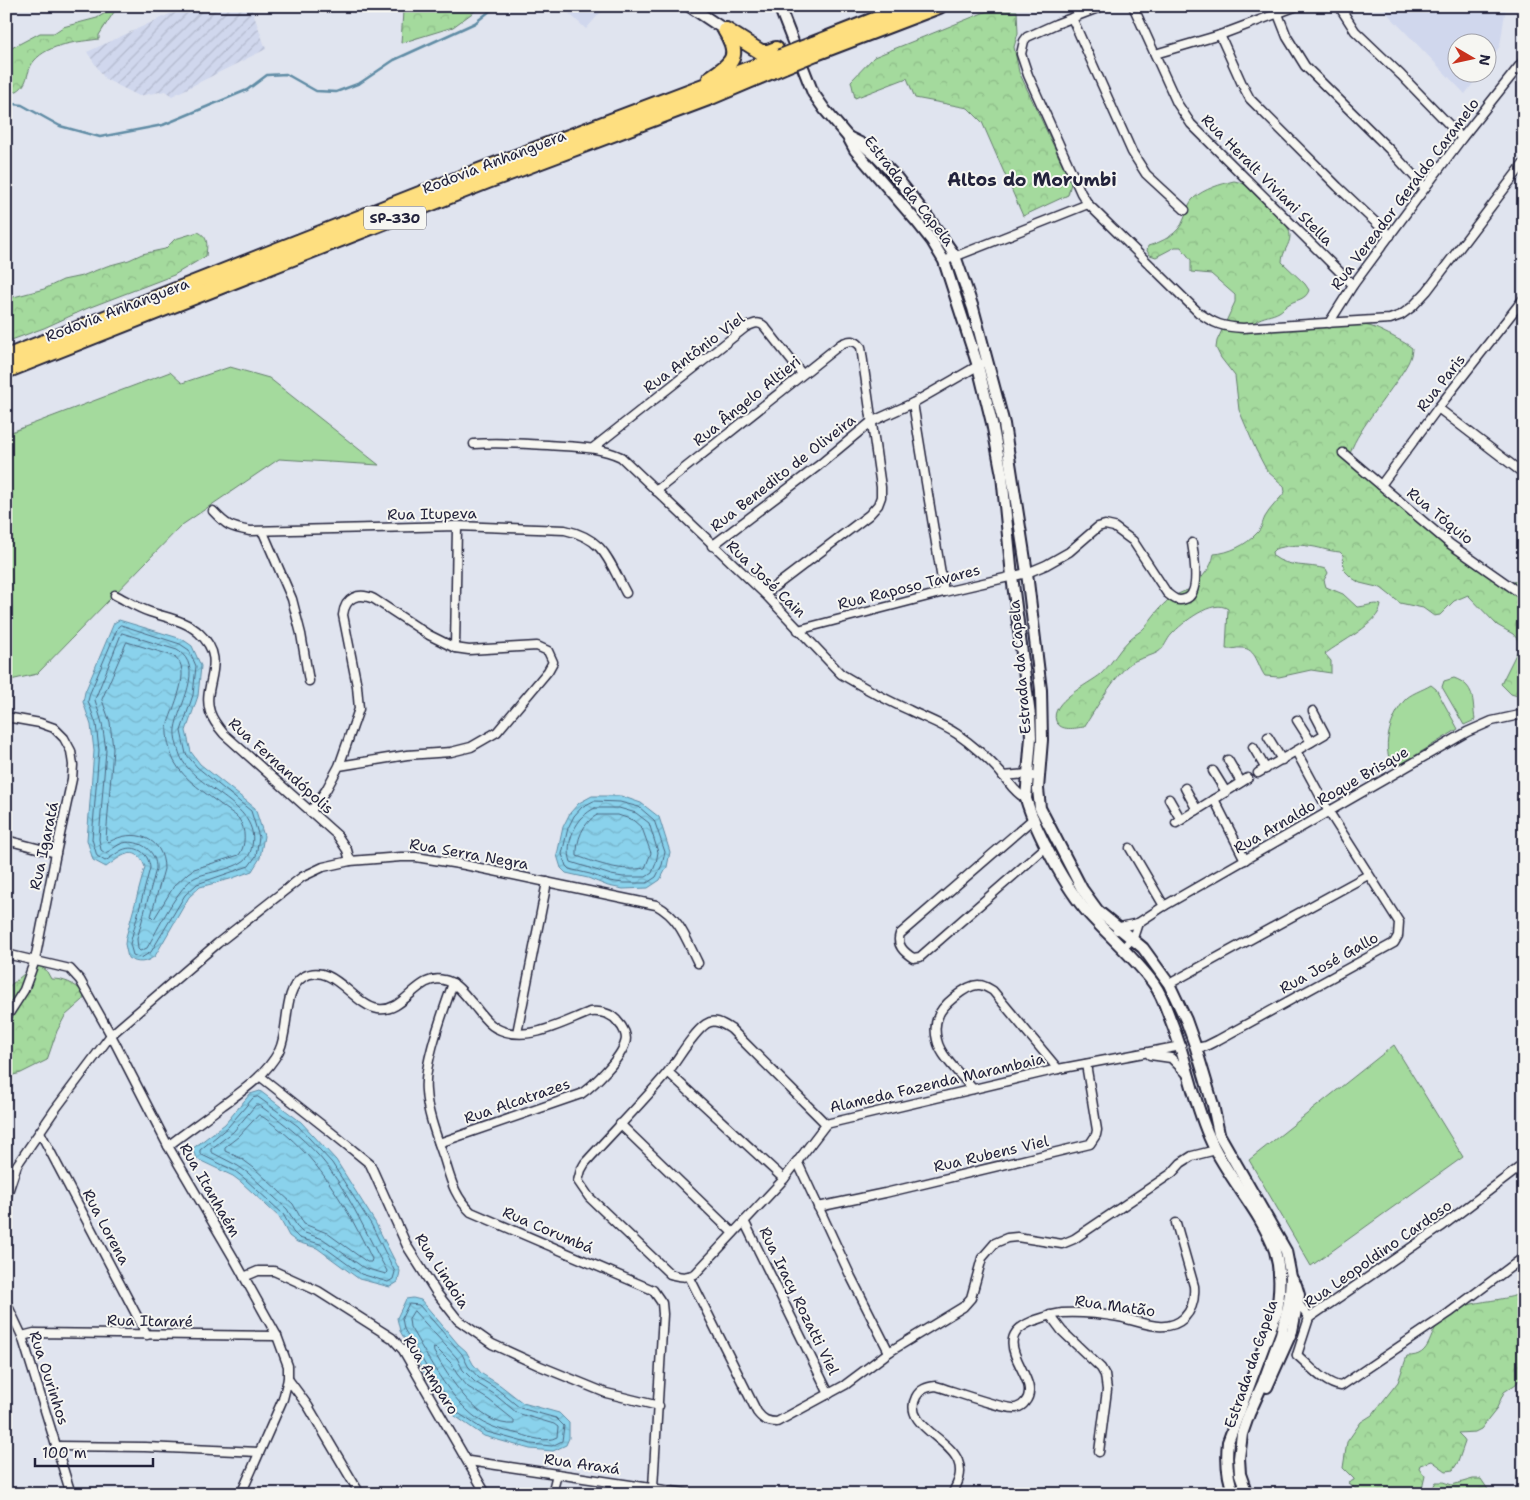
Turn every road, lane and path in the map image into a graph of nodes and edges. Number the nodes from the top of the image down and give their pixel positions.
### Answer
1 (690, 6) edge
2 (779, 6) edge
3 (939, 6) edge
4 (1103, 6) edge
5 (1133, 6) edge
6 (1297, 6) edge
7 (1339, 6) edge
8 (904, 9) edge
9 (1278, 14) junction
10 (1072, 18) junction
11 (725, 30) junction
12 (1220, 35) junction
13 (812, 45) junction
14 (1156, 54) junction
15 (780, 58) junction
16 (1524, 60) edge
17 (674, 98) junction
18 (848, 137) junction
19 (1462, 138) junction
20 (1524, 163) edge
21 (1425, 188) junction
22 (1088, 204) junction
23 (1185, 210) dead end
24 (1390, 236) junction
25 (955, 256) junction
26 (944, 261) junction
27 (1353, 285) junction
28 (1524, 298) edge
29 (1329, 323) junction
30 (6, 357) edge
31 (983, 364) junction
32 (6, 371) edge
33 (802, 374) junction
34 (913, 403) junction
35 (1438, 408) junction
36 (871, 422) junction
37 (474, 444) dead end
38 (593, 448) junction
39 (1343, 453) dead end
40 (1524, 474) edge
41 (1381, 485) junction
42 (656, 491) junction
43 (213, 512) dead end
44 (457, 526) junction
45 (263, 532) junction
46 (1192, 543) dead end
47 (712, 546) junction
48 (1027, 573) junction
49 (1012, 576) junction
50 (944, 592) junction
51 (626, 593) dead end
52 (764, 594) junction
53 (115, 596) dead end
54 (1524, 596) edge
55 (798, 630) junction
56 (455, 648) junction
57 (309, 681) dead end
58 (1313, 711) dead end
59 (1524, 714) edge
60 (6, 717) edge
61 (1298, 720) dead end
62 (1268, 737) dead end
63 (1311, 742) junction
64 (1253, 747) dead end
65 (1296, 751) junction
66 (1228, 760) dead end
67 (1282, 760) junction
68 (339, 766) junction
69 (1266, 769) junction
70 (1213, 771) dead end
71 (1258, 772) dead end
72 (1028, 774) junction
73 (1014, 775) junction
74 (1003, 776) junction
75 (1248, 778) dead end
76 (1038, 780) junction
77 (1241, 782) junction
78 (1010, 786) junction
79 (1185, 788) dead end
80 (1226, 792) junction
81 (1026, 798) junction
82 (1169, 799) dead end
83 (1214, 799) junction
84 (1197, 810) junction
85 (310, 812) junction
86 (1329, 812) junction
87 (1034, 818) junction
88 (6, 840) edge
89 (1046, 846) junction
90 (1130, 848) dead end
91 (56, 853) junction
92 (1246, 860) junction
93 (350, 861) junction
94 (1368, 875) junction
95 (547, 882) junction
96 (1164, 906) junction
97 (1138, 923) junction
98 (1120, 927) junction
99 (1110, 936) junction
100 (1133, 938) junction
101 (1123, 948) junction
102 (6, 954) edge
103 (35, 960) junction
104 (698, 963) dead end
105 (452, 983) junction
106 (1169, 984) junction
107 (6, 1018) edge
108 (517, 1034) junction
109 (112, 1035) junction
110 (1181, 1046) junction
111 (1196, 1048) junction
112 (1133, 1055) junction
113 (1086, 1064) junction
114 (1058, 1069) junction
115 (668, 1072) junction
116 (261, 1077) junction
117 (1191, 1078) junction
118 (973, 1089) junction
119 (620, 1124) junction
120 (826, 1124) junction
121 (40, 1132) junction
122 (439, 1143) junction
123 (168, 1146) junction
124 (1216, 1150) junction
125 (797, 1161) junction
126 (1524, 1164) edge
127 (784, 1179) junction
128 (6, 1198) edge
129 (818, 1207) junction
130 (744, 1221) junction
131 (1176, 1223) dead end
132 (733, 1233) junction
133 (1524, 1257) edge
134 (692, 1276) junction
135 (244, 1277) junction
136 (1291, 1277) junction
137 (6, 1302) edge
138 (1298, 1303) junction
139 (1050, 1315) junction
140 (1309, 1318) junction
141 (147, 1335) junction
142 (22, 1336) junction
143 (277, 1336) junction
144 (889, 1352) junction
145 (1297, 1355) junction
146 (1280, 1358) junction
147 (1254, 1374) junction
148 (288, 1379) junction
149 (1262, 1383) junction
150 (829, 1394) junction
151 (659, 1406) junction
152 (56, 1446) junction
153 (259, 1452) junction
154 (1098, 1452) dead end
155 (469, 1461) junction
156 (557, 1474) junction
157 (653, 1488) junction
158 (71, 1494) edge
159 (241, 1494) edge
160 (360, 1494) edge
161 (486, 1494) edge
162 (552, 1494) edge
163 (691, 1494) edge
164 (952, 1494) edge
165 (1234, 1494) edge
166 (1247, 1494) edge

1 - 11 main road
2 - 18 main road, Estrada da Capela
3 - 13 highway, Rodovia Anhanguera / SP-330
4 - 10 street
5 - 14 street, Rua Heralt Viviani Stella
6 - 9 street
7 - 19 street
8 - 13 highway, Rodovia Anhanguera / SP-330
9 - 12 street
9 - 21 street
10 - 22 street
10 - 23 street
11 - 15 highway
11 - 17 highway
12 - 14 street
12 - 24 street
13 - 15 highway, Rodovia Anhanguera / SP-330, bridge
14 - 27 street, Rua Heralt Viviani Stella
15 - 17 highway, Rodovia Anhanguera / SP-330
15 - 32 highway, Rodovia Anhanguera / SP-330
16 - 19 street, Rua Vereador Geraldo Caramelo
17 - 30 highway, Rodovia Anhanguera / SP-330
18 - 25 main road, Estrada da Capela
18 - 26 main road, Estrada da Capela
19 - 21 street, Rua Vereador Geraldo Caramelo
20 - 29 street
21 - 24 street, Rua Vereador Geraldo Caramelo
22 - 25 street
22 - 29 street
24 - 27 street, Rua Vereador Geraldo Caramelo
25 - 26 street
25 - 31 main road, Estrada da Capela
26 - 31 main road, Estrada da Capela
27 - 29 street, Rua Vereador Geraldo Caramelo
28 - 35 street, Rua Paris
31 - 34 street, Rua Benedito de Oliveira
31 - 48 main road, Estrada da Capela
31 - 49 main road, Estrada da Capela
33 - 36 street, Rua Ângelo Altieri
33 - 38 street, Rua Antônio Viel
33 - 42 street, Rua Ângelo Altieri
34 - 36 street, Rua Benedito de Oliveira
34 - 50 street
35 - 40 street
35 - 41 street, Rua Paris
36 - 47 street, Rua Benedito de Oliveira
36 - 52 street
37 - 38 street, Rua José Cain
38 - 42 street, Rua José Cain
39 - 41 street, Rua Tóquio
41 - 54 street, Rua Tóquio
42 - 47 street, Rua José Cain
43 - 45 street, Rua Itupeva
44 - 45 street, Rua Itupeva
44 - 51 street, Rua Itupeva
44 - 56 street
45 - 57 street
46 - 48 street, Rua Raposo Tavares
47 - 52 street, Rua José Cain
48 - 49 street, Rua Raposo Tavares
48 - 76 main road, Estrada da Capela
49 - 50 street, Rua Raposo Tavares
49 - 72 main road, Estrada da Capela
50 - 55 street, Rua Raposo Tavares
52 - 55 street, Rua José Cain
53 - 85 street, Rua Fernandópolis
55 - 74 street, Rua José Cain
56 - 68 street
56 - 68 street
58 - 63 street
59 - 86 street, Rua Arnaldo Roque Brisque
60 - 91 street, Rua Igaratá
61 - 63 street
62 - 67 street
63 - 65 street
64 - 69 street
65 - 67 street
65 - 86 street, Rua José Gallo
66 - 77 street
67 - 69 street
68 - 85 street
69 - 71 street
70 - 80 street
72 - 73 street
72 - 76 street
72 - 81 main road, Estrada da Capela
73 - 74 street
73 - 78 street
74 - 78 street, Rua José Cain
75 - 77 street
76 - 98 main road, Estrada da Capela
77 - 80 street
78 - 81 street, Rua José Cain
79 - 84 street
80 - 83 street
81 - 87 main road, Estrada da Capela
82 - 84 street
83 - 84 street
83 - 92 street
85 - 93 street, Rua Fernandópolis
86 - 92 street, Rua Arnaldo Roque Brisque
86 - 94 street, Rua José Gallo
87 - 89 main road, Estrada da Capela
87 - 89 street
88 - 91 street
89 - 99 main road, Estrada da Capela
90 - 96 street
91 - 103 street, Rua Igaratá
92 - 96 street, Rua Arnaldo Roque Brisque
93 - 95 street, Rua Serra Negra
93 - 109 street, Rua Serra Negra
94 - 106 street
94 - 111 street, Rua José Gallo
95 - 104 street, Rua Serra Negra
95 - 108 street
96 - 97 street, Rua Arnaldo Roque Brisque
97 - 98 street, Rua Arnaldo Roque Brisque
97 - 100 street
98 - 99 street, Rua Arnaldo Roque Brisque
98 - 100 main road, Estrada da Capela
99 - 101 main road, Estrada da Capela
100 - 101 street
100 - 106 main road, Estrada da Capela
101 - 110 main road, Estrada da Capela
102 - 103 street, Rua Itanhaém
103 - 107 street, Rua Igaratá
103 - 109 street, Rua Itanhaém
105 - 108 street, Rua Alcatrazes
105 - 116 street
105 - 122 street, Rua Corumbá
106 - 111 main road, Estrada da Capela
108 - 122 street, Rua Alcatrazes
109 - 121 street
109 - 123 street, Rua Itanhaém
110 - 112 street, Alameda Fazenda Marambaia
110 - 117 main road, Estrada da Capela
111 - 136 main road, Estrada da Capela
112 - 113 street, Alameda Fazenda Marambaia
112 - 117 street, Alameda Fazenda Marambaia
113 - 114 street, Alameda Fazenda Marambaia
113 - 129 street, Rua Rubens Viel
114 - 118 street, Alameda Fazenda Marambaia
114 - 118 street
115 - 119 street
115 - 120 street
115 - 127 street
116 - 123 street
116 - 151 street, Rua Lindoia
117 - 124 main road, Estrada da Capela
118 - 120 street, Alameda Fazenda Marambaia
119 - 132 street
119 - 134 street
120 - 125 street, Alameda Fazenda Marambaia
121 - 128 street
121 - 141 street, Rua Lorena
122 - 151 street, Rua Corumbá
123 - 135 street, Rua Itanhaém
124 - 144 street
124 - 147 main road, Estrada da Capela
125 - 127 street, Alameda Fazenda Marambaia
125 - 129 street
126 - 140 street, Rua Leopoldino Cardoso
127 - 130 street, Alameda Fazenda Marambaia
129 - 144 street
130 - 132 street, Alameda Fazenda Marambaia
130 - 150 street, Rua Iracy Rozatti Viel
131 - 139 street, Rua Matão
132 - 134 street, Alameda Fazenda Marambaia
133 - 145 street
134 - 150 street
135 - 143 street, Rua Itanhaém
135 - 155 street, Rua Amparo
136 - 138 main road
136 - 149 main road, Estrada da Capela
137 - 142 street, Rua Ourinhos
138 - 140 street
138 - 146 main road
139 - 154 street
139 - 164 street, Rua Matão
140 - 145 street, Rua Leopoldino Cardoso
141 - 142 street, Rua Itararé
141 - 143 street, Rua Itararé
142 - 152 street, Rua Ourinhos
143 - 148 street, Rua Itanhaém
144 - 150 street
145 - 146 street
146 - 149 main road
147 - 149 main road
147 - 165 main road, Estrada da Capela
148 - 153 street, Rua Itanhaém
148 - 160 street
149 - 166 main road, Estrada da Capela
151 - 157 street, Rua Corumbá
152 - 153 street
152 - 158 street, Rua Ourinhos
153 - 159 street, Rua Itanhaém
155 - 156 street, Rua Araxá
155 - 161 street, Rua Amparo
156 - 157 street, Rua Araxá
156 - 162 street
157 - 163 street, Rua Araxá

